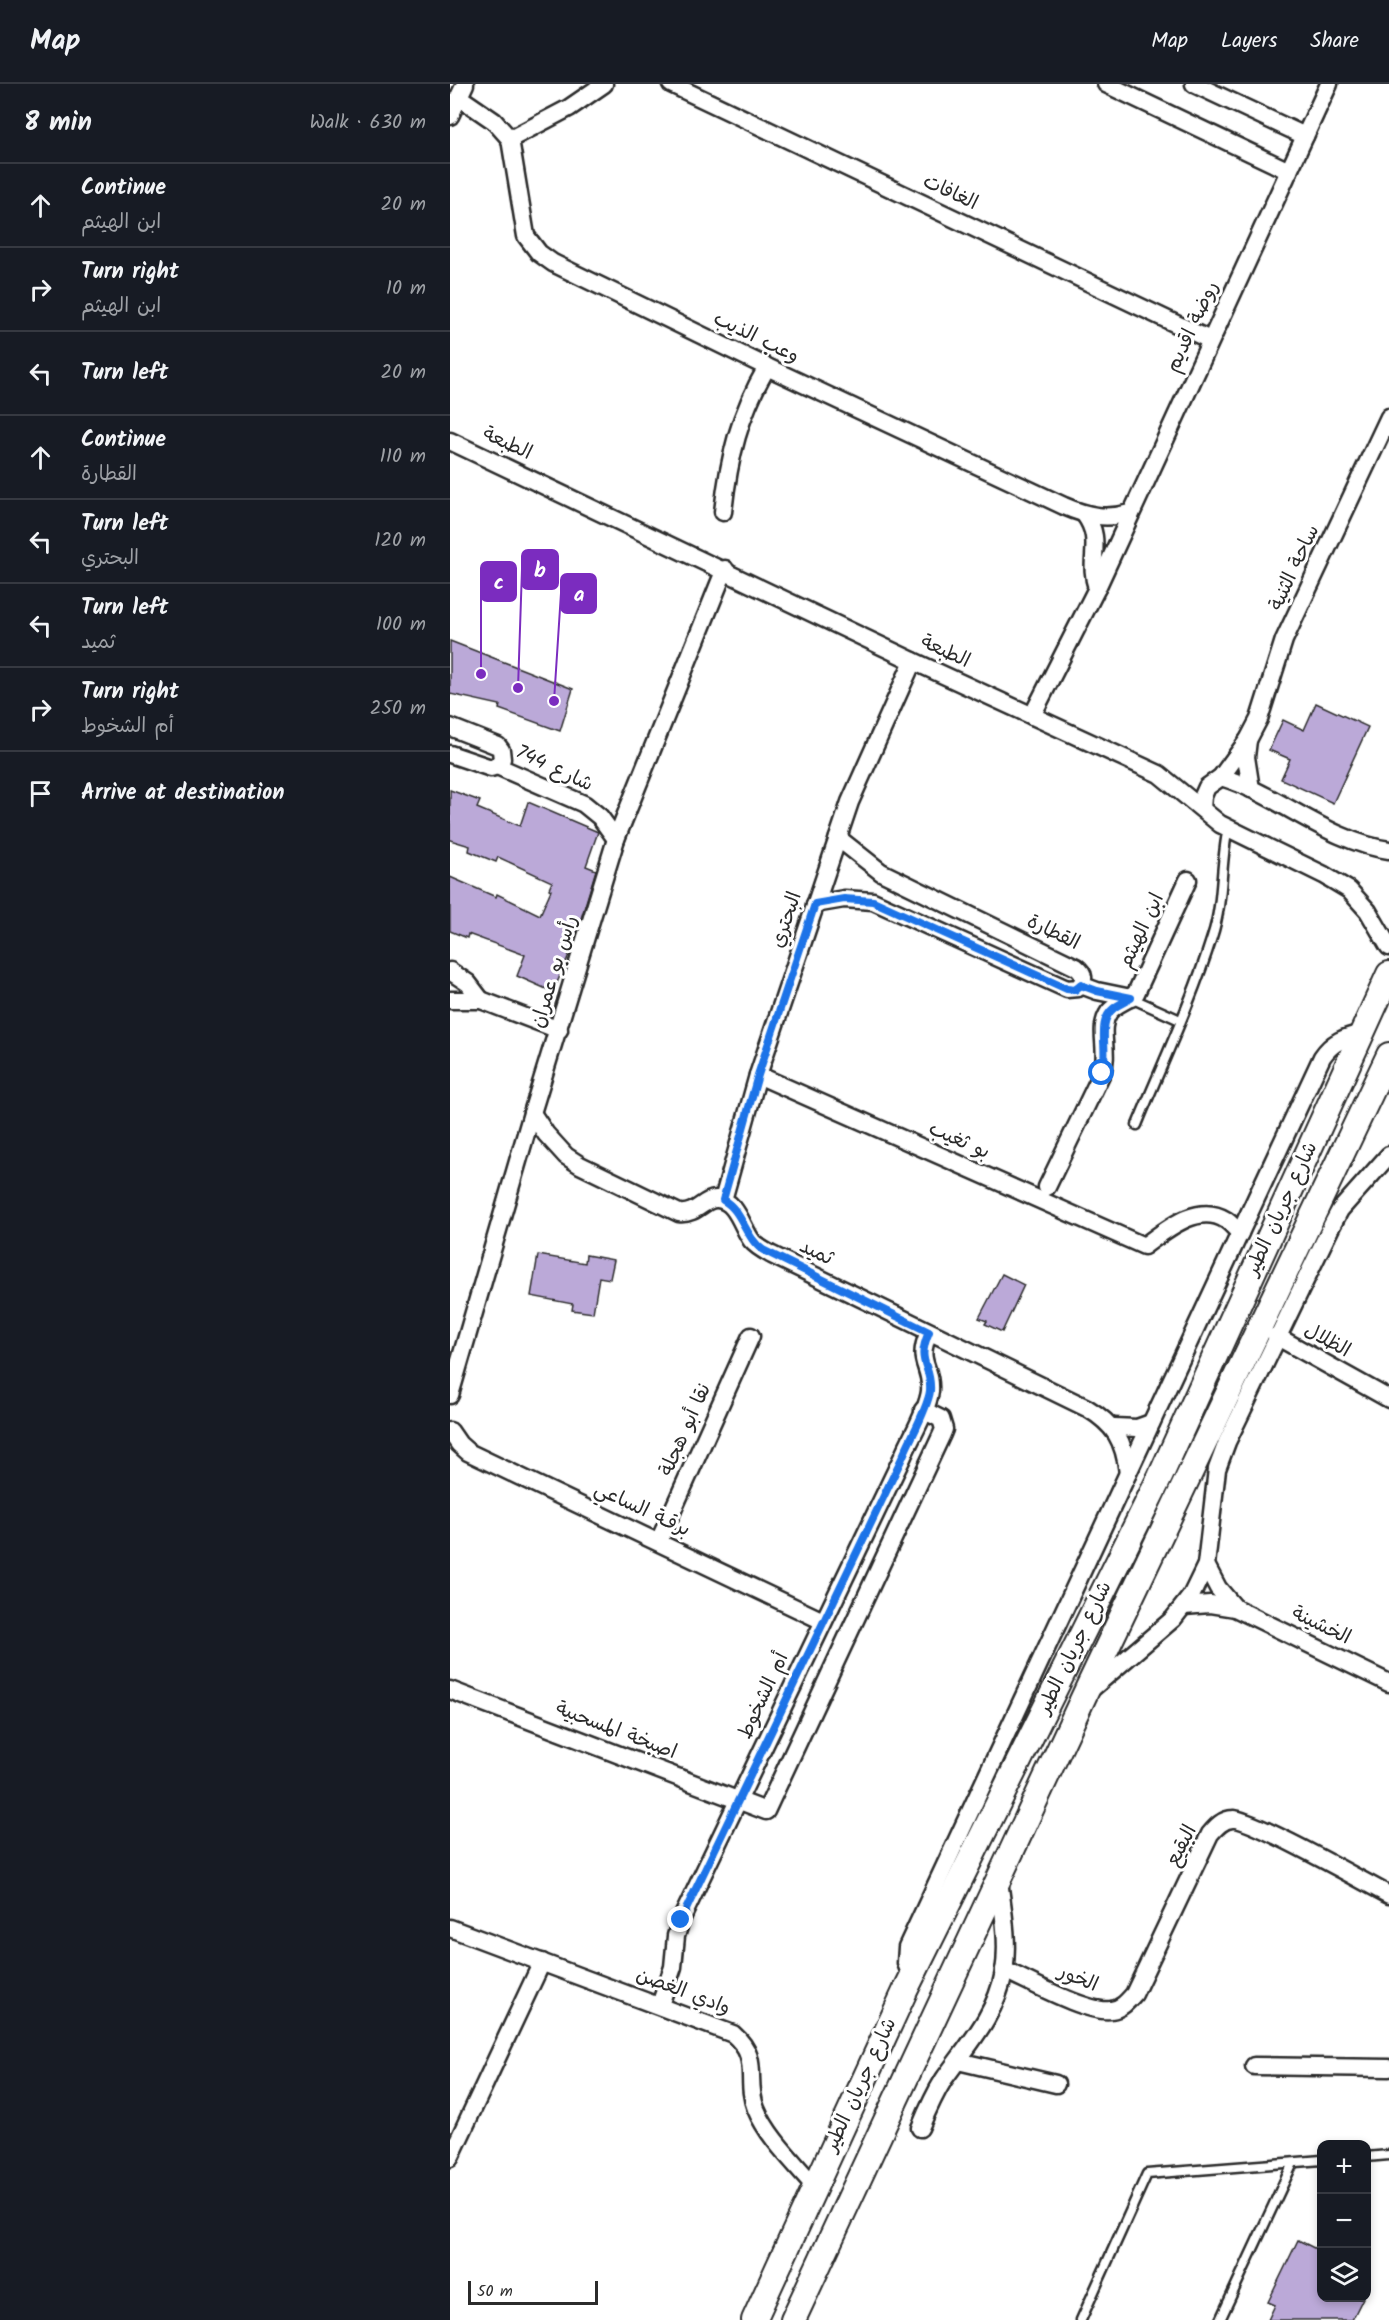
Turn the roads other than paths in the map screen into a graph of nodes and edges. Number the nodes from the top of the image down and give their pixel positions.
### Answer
1 (604, 84) edge
2 (671, 84) edge
3 (1106, 84) edge
4 (1194, 84) edge
5 (1329, 84) edge
6 (462, 91) edge
7 (450, 116) edge
8 (1305, 136) junction
9 (510, 139) junction
10 (1289, 171) junction
11 (1210, 340) junction
12 (767, 367) junction
13 (1389, 417) edge
14 (450, 441) edge
15 (723, 512) dead end
16 (1130, 513) junction
17 (1085, 515) junction
18 (725, 569) junction
19 (1097, 588) junction
20 (913, 661) junction
21 (1032, 716) junction
22 (450, 727) edge
23 (1248, 740) junction
24 (450, 754) edge
25 (497, 766) junction
26 (1221, 777) junction
27 (1251, 789) junction
28 (1202, 807) junction
29 (1228, 828) junction
30 (838, 838) junction
31 (616, 839) junction
32 (1389, 850) edge
33 (1188, 880) dead end
34 (815, 904) junction
35 (1389, 946) edge
36 (450, 971) edge
37 (1389, 974) edge
38 (1081, 985) junction
39 (1131, 998) junction
40 (450, 1000) edge
41 (481, 1000) junction
42 (1180, 1020) junction
43 (559, 1030) junction
44 (1362, 1033) junction
45 (1389, 1055) edge
46 (758, 1075) junction
47 (532, 1113) junction
48 (1137, 1125) dead end
49 (1389, 1155) edge
50 (1047, 1187) dead end
51 (723, 1200) junction
52 (1240, 1233) junction
53 (469, 1328) junction
54 (929, 1332) junction
55 (751, 1336) dead end
56 (1276, 1336) junction
57 (450, 1341) edge
58 (451, 1386) edge
59 (1389, 1399) edge
60 (923, 1410) junction
61 (1151, 1423) junction
62 (1114, 1427) junction
63 (450, 1431) edge
64 (903, 1456) junction
65 (927, 1466) junction
66 (1128, 1473) junction
67 (659, 1541) junction
68 (851, 1563) junction
69 (1206, 1565) junction
70 (876, 1575) junction
71 (1184, 1606) junction
72 (1235, 1608) junction
73 (823, 1620) junction
74 (1389, 1683) edge
75 (450, 1690) edge
76 (1084, 1696) junction
77 (994, 1785) junction
78 (739, 1800) junction
79 (999, 1881) junction
80 (1389, 1895) edge
81 (450, 1928) edge
82 (542, 1962) junction
83 (1004, 1970) junction
84 (1134, 1994) joint
85 (660, 2005) junction
86 (958, 2061) junction
87 (1254, 2066) dead end
88 (1389, 2068) edge
89 (1056, 2084) dead end
90 (920, 2128) dead end
91 (1389, 2155) edge
92 (1371, 2157) edge
93 (450, 2158) edge
94 (1317, 2161) edge
95 (1293, 2163) junction
96 (815, 2187) junction
97 (754, 2320) edge
98 (793, 2320) edge
99 (1081, 2320) edge
100 (1220, 2320) edge

1 - 9 street
2 - 11 street, الغافات
3 - 10 street
4 - 8 street
5 - 8 street, روضة اقديم
6 - 7 street
6 - 9 street
8 - 10 street, روضة اقديم
9 - 12 street, وعب الذيب
10 - 11 street, روضة اقديم
11 - 16 street, روضة اقديم
12 - 15 street
12 - 17 street, وعب الذيب
13 - 23 street, ساحة الثنية
14 - 18 street, الطبعة
16 - 17 street, وعب الذيب
16 - 19 street, روضة اقديم
17 - 19 street
18 - 20 street, الطبعة
18 - 31 street, رأس بو عمران
19 - 21 street, روضة اقديم
20 - 21 street, الطبعة
20 - 30 street, البحتري
21 - 28 street, الطبعة
22 - 25 street, شارع 744
23 - 26 street, ساحة الثنية
23 - 27 street, ساحة الثنية
24 - 25 street, شارع 744
25 - 31 street, شارع 744
26 - 27 street
26 - 28 street, ساحة الثنية
27 - 32 street
28 - 29 street, الطبعة
29 - 35 street, الطبعة
29 - 42 lane
30 - 34 street, البحتري
30 - 38 street, القطارة
31 - 43 street, رأس بو عمران
33 - 39 street, ابن الهيثم
34 - 38 street
34 - 46 street, البحتري
36 - 41 street
37 - 44 street, شارع جريان الطير
38 - 39 street
39 - 42 lane
39 - 50 street, ابن الهيثم
40 - 41 street
41 - 43 street
42 - 48 lane
43 - 47 street, رأس بو عمران
44 - 52 street
44 - 77 street, شارع جريان الطير
45 - 76 street, شارع جريان الطير
46 - 51 street, البحتري
46 - 52 street, بو ثغيب
47 - 51 street
47 - 53 street, رأس بو عمران
49 - 56 street, شارع جريان الطير
51 - 54 street, ثميد
52 - 61 street
53 - 57 street
53 - 58 street, رأس بو عمران
54 - 60 street, أم الشخوط
54 - 62 street, ثميد
55 - 67 street, نقا أبو هجلة
56 - 59 street, الظلال
56 - 69 street, شارع جريان الطير
60 - 64 street, أم الشخوط
60 - 65 street
61 - 62 street
61 - 66 street
62 - 66 street
63 - 67 street, برقـة الساعي
64 - 65 street
64 - 68 street, أم الشخوط
65 - 70 street
66 - 77 street
67 - 73 street, برقـة الساعي
68 - 70 street
68 - 73 street, أم الشخوط
69 - 71 street, شارع جريان الطير
69 - 72 street, الخشينة
70 - 78 street, اصبخة المسحبية
71 - 72 street, الخشينة
71 - 76 street, شارع جريان الطير
72 - 74 street, الخشينة
73 - 78 street, أم الشخوط
75 - 78 street, اصبخة المسحبية
76 - 79 street, شارع جريان الطير
77 - 96 street, شارع جريان الطير
78 - 85 street, أم الشخوط
79 - 83 street
79 - 98 street, شارع جريان الطير
80 - 84 street, البقيع
81 - 82 street, وادي الغصن
82 - 85 street, وادي الغصن
82 - 93 street
83 - 84 street, الخور
83 - 86 street
85 - 96 street, وادي الغصن
86 - 89 street
86 - 90 street
87 - 88 street
91 - 92 lane
94 - 95 lane
95 - 99 lane
95 - 100 lane
96 - 97 street, شارع جريان الطير

